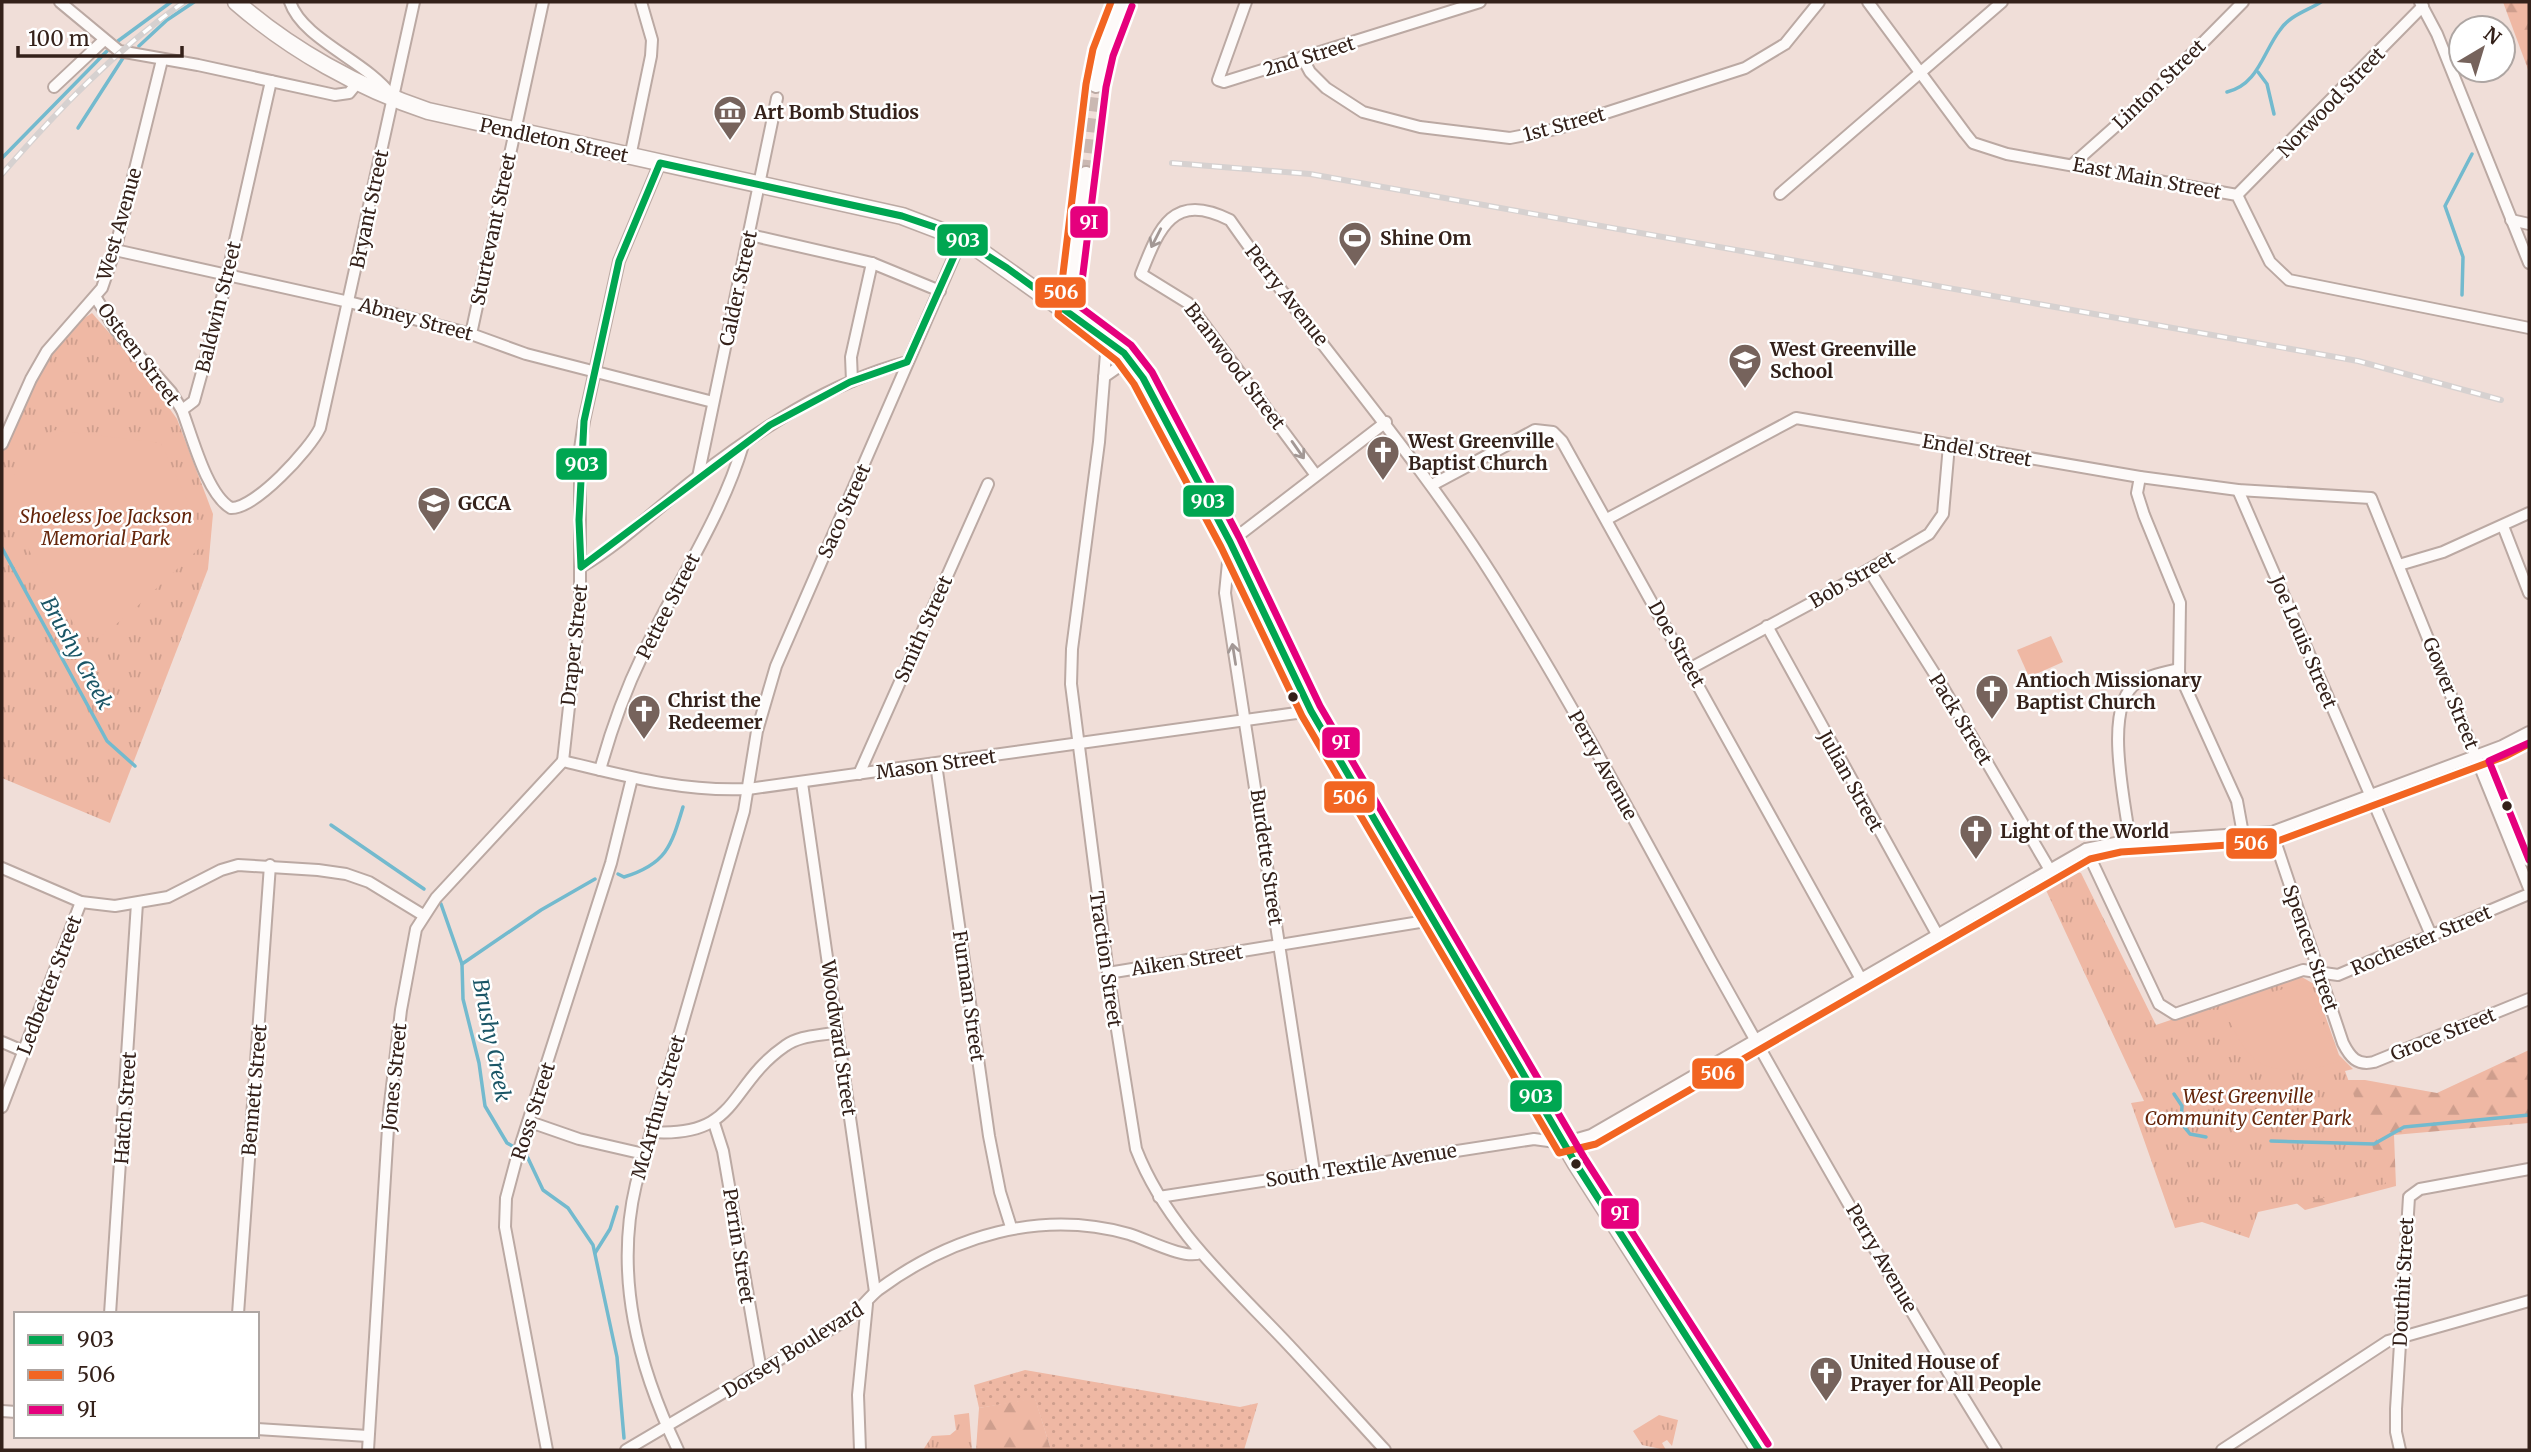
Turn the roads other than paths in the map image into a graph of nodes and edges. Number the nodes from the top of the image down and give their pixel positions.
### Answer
1 (60, 2) edge
2 (237, 2) edge
3 (290, 2) edge
4 (414, 2) edge
5 (543, 2) edge
6 (641, 2) edge
7 (1122, 2) edge
8 (1246, 2) edge
9 (1480, 2) edge
10 (1819, 2) edge
11 (1868, 2) edge
12 (2001, 2) edge
13 (2243, 2) edge
14 (2421, 4) edge
15 (103, 41) junction
16 (1301, 57) junction
17 (162, 60) junction
18 (1920, 70) junction
19 (271, 81) junction
20 (358, 82) junction
21 (1096, 85) tunnel mouth
22 (54, 87) dead end
23 (778, 98) dead end
24 (394, 99) junction
25 (515, 131) junction
26 (630, 157) junction
27 (660, 163) junction
28 (2073, 164) junction
29 (1086, 174) tunnel mouth
30 (761, 185) junction
31 (1780, 194) dead end
32 (2237, 195) junction
33 (2511, 220) junction
34 (2529, 224) edge
35 (750, 234) junction
36 (965, 240) junction
37 (115, 250) junction
38 (872, 262) junction
39 (2529, 263) edge
40 (227, 274) junction
41 (1141, 274) joint
42 (940, 291) junction
43 (96, 298) junction
44 (349, 302) junction
45 (1068, 311) junction
46 (2529, 328) edge
47 (471, 334) junction
48 (1107, 341) junction
49 (907, 362) junction
50 (1134, 364) junction
51 (596, 370) junction
52 (1104, 377) junction
53 (852, 382) junction
54 (713, 402) junction
55 (182, 410) junction
56 (1386, 422) junction
57 (2, 444) edge
58 (743, 445) junction
59 (1949, 445) junction
60 (1315, 474) junction
61 (698, 477) junction
62 (2140, 477) junction
63 (988, 484) dead end
64 (1432, 485) junction
65 (2238, 490) junction
66 (2371, 498) joint
67 (2529, 513) edge
68 (1607, 519) junction
69 (2503, 526) junction
70 (1230, 542) junction
71 (2399, 565) junction
72 (581, 567) junction
73 (1868, 570) junction
74 (2529, 593) edge
75 (1767, 626) junction
76 (1690, 668) junction
77 (2179, 669) junction
78 (1311, 711) junction
79 (1245, 721) junction
80 (2529, 732) edge
81 (1077, 744) junction
82 (2476, 756) junction
83 (563, 761) junction
84 (936, 764) junction
85 (600, 770) junction
86 (859, 774) junction
87 (632, 778) junction
88 (802, 783) junction
89 (748, 789) junction
90 (2372, 793) junction
91 (2272, 832) junction
92 (2243, 834) junction
93 (2130, 842) junction
94 (2086, 849) junction
95 (2524, 859) edge
96 (270, 865) junction
97 (2, 868) edge
98 (2050, 870) junction
99 (2529, 888) edge
100 (2529, 894) edge
101 (81, 902) junction
102 (137, 903) junction
103 (423, 915) junction
104 (1432, 920) junction
105 (1937, 934) junction
106 (2431, 935) junction
107 (1279, 946) junction
108 (1108, 973) junction
109 (2319, 973) junction
110 (1861, 979) junction
111 (2529, 999) edge
112 (838, 1032) junction
113 (1756, 1039) junction
114 (2, 1042) edge
115 (23, 1051) junction
116 (2356, 1061) joint
117 (2, 1107) edge
118 (530, 1122) junction
119 (714, 1123) junction
120 (651, 1132) junction
121 (1563, 1143) junction
122 (644, 1154) junction
123 (2529, 1169) edge
124 (1314, 1172) junction
125 (1159, 1197) junction
126 (1011, 1227) junction
127 (1200, 1252) junction
128 (875, 1292) junction
129 (2529, 1301) edge
130 (867, 1304) junction
131 (110, 1312) edge
132 (238, 1312) edge
133 (2400, 1336) junction
134 (761, 1371) junction
135 (668, 1427) junction
136 (259, 1429) edge
137 (368, 1436) junction
138 (368, 1450) edge
139 (547, 1450) edge
140 (626, 1450) edge
141 (678, 1450) edge
142 (860, 1450) edge
143 (1385, 1450) edge
144 (1759, 1450) edge
145 (1996, 1450) edge
146 (2222, 1450) edge
147 (2400, 1450) edge

1 - 15 street
2 - 20 main road, Pendleton Street
3 - 24 street
4 - 24 street, Bryant Street
5 - 25 street, Sturtevant Street
6 - 26 street
7 - 21 street
8 - 16 street, 2nd Street
9 - 16 street, 2nd Street
10 - 16 street, 1st Street
11 - 18 street, East Main Street
12 - 18 street
13 - 28 street, Linton Street
14 - 32 street, Norwood Street
14 - 33 street
15 - 17 street
15 - 22 street
17 - 19 street
17 - 37 street, West Avenue
18 - 28 street, East Main Street
18 - 31 street
19 - 20 street
19 - 40 street, Baldwin Street
20 - 24 main road, Pendleton Street
23 - 30 street, Calder Street
24 - 25 main road, Pendleton Street
24 - 44 street, Bryant Street
25 - 26 main road, Pendleton Street
25 - 47 street, Sturtevant Street
26 - 27 main road, Pendleton Street
27 - 30 main road, Pendleton Street
27 - 51 street, Draper Street
28 - 32 street, East Main Street
29 - 45 street
30 - 35 street, Calder Street
30 - 36 main road, Pendleton Street
32 - 46 street, East Main Street
33 - 34 street
33 - 39 street
35 - 38 street
35 - 54 street, Calder Street
36 - 42 street, Saco Street
36 - 45 main road, Pendleton Street
37 - 40 street, Abney Street
37 - 43 street, West Avenue
38 - 42 street
38 - 53 street
40 - 44 street, Abney Street
40 - 55 street, Baldwin Street
56 -> 41 street, Perry Avenue
41 -> 60 street, Branwood Street
42 - 49 street, Saco Street
43 - 55 street, Osteen Street
43 - 57 street, West Avenue
44 - 47 street, Abney Street
44 - 55 street, Bryant Street
45 - 48 main road, Pendleton Street
47 - 51 street, Abney Street
48 - 50 main road, Pendleton Street
48 - 52 street, Traction Street
49 - 53 street
49 - 89 street, Saco Street
50 - 52 street
50 - 70 main road, Pendleton Street
51 - 54 street, Abney Street
51 - 72 street, Draper Street
52 - 81 street, Traction Street
53 - 58 street
54 - 61 street, Calder Street
56 - 60 street
56 - 64 street, Perry Avenue
58 - 61 street
58 - 85 street, Pettee Street
59 - 62 street, Endel Street
59 - 68 street, Endel Street
59 - 73 street, Bob Street
60 - 70 street
61 - 72 street
62 - 65 street, Endel Street
62 - 77 street
63 - 86 street, Smith Street
64 - 68 street, Doe Street
64 - 113 street, Perry Avenue
65 - 66 street, Endel Street
65 - 90 street, Joe Louis Street
66 - 71 street, Gower Street
67 - 69 street
68 - 76 street, Doe Street
69 - 71 street
69 - 74 street
70 - 78 main road, Pendleton Street
79 -> 70 street, Burdette Street
71 - 82 street, Gower Street
72 - 83 street, Draper Street
73 - 75 street, Bob Street
73 - 98 street, Pack Street
75 - 76 street, Bob Street
75 - 105 street, Julian Street
76 - 110 street, Doe Street
77 - 92 street
77 - 93 street
78 - 79 street, Mason Street
78 - 104 main road, Pendleton Street
79 - 81 street, Mason Street
79 - 107 street, Burdette Street
80 - 82 street
81 - 84 street, Mason Street
81 - 108 street, Traction Street
82 - 90 street
82 - 95 street, Gower Street
83 - 85 street, Mason Street
83 - 103 street, Jones Street
84 - 86 street, Mason Street
84 - 126 street, Furman Street
85 - 87 street, Mason Street
86 - 88 street, Mason Street
87 - 89 street, Mason Street
87 - 118 street, Ross Street
88 - 89 street, Mason Street
88 - 112 street, Woodward Street
89 - 120 street, McArthur Street
90 - 91 street
90 - 106 street, Joe Louis Street
91 - 92 street
91 - 109 street, Spencer Street
92 - 93 street
93 - 94 street
94 - 98 street
94 - 109 street, Rochester Street
95 - 99 street, Gower Street
96 - 102 street
96 - 103 street
96 - 132 street, Bennett Street
97 - 101 street
98 - 105 street
100 - 106 street, Rochester Street
101 - 102 street
101 - 115 street, Ledbetter Street
102 - 131 street, Hatch Street
103 - 137 street, Jones Street
104 - 107 street, Aiken Street
104 - 121 main road, Pendleton Street
105 - 110 street
106 - 109 street, Rochester Street
107 - 108 street, Aiken Street
107 - 124 street, Burdette Street
108 - 125 street, Traction Street
109 - 116 street, Spencer Street
110 - 113 street
111 - 116 street, Groce Street
112 - 119 street
112 - 128 street, Woodward Street
113 - 121 street
113 - 145 street, Perry Avenue
114 - 115 street
115 - 117 street, Ledbetter Street
118 - 122 street
118 - 139 street, Ross Street
119 - 120 street
119 - 134 street, Perrin Street
120 - 122 street, McArthur Street
121 - 124 street, South Textile Avenue
121 - 144 main road, Pendleton Street
122 - 135 street, McArthur Street
123 - 133 street, Douthit Street
124 - 125 street, South Textile Avenue
125 - 127 street, Traction Street
126 - 127 street, Dorsey Boulevard
126 - 128 street, Dorsey Boulevard
127 - 143 street, Traction Street
128 - 130 street, Dorsey Boulevard
129 - 133 street
130 - 134 street, Dorsey Boulevard
130 - 142 street
133 - 146 street
133 - 147 street, Douthit Street
134 - 135 street, Dorsey Boulevard
135 - 140 street, Dorsey Boulevard
135 - 141 street, McArthur Street
136 - 137 street
137 - 138 street, Jones Street

